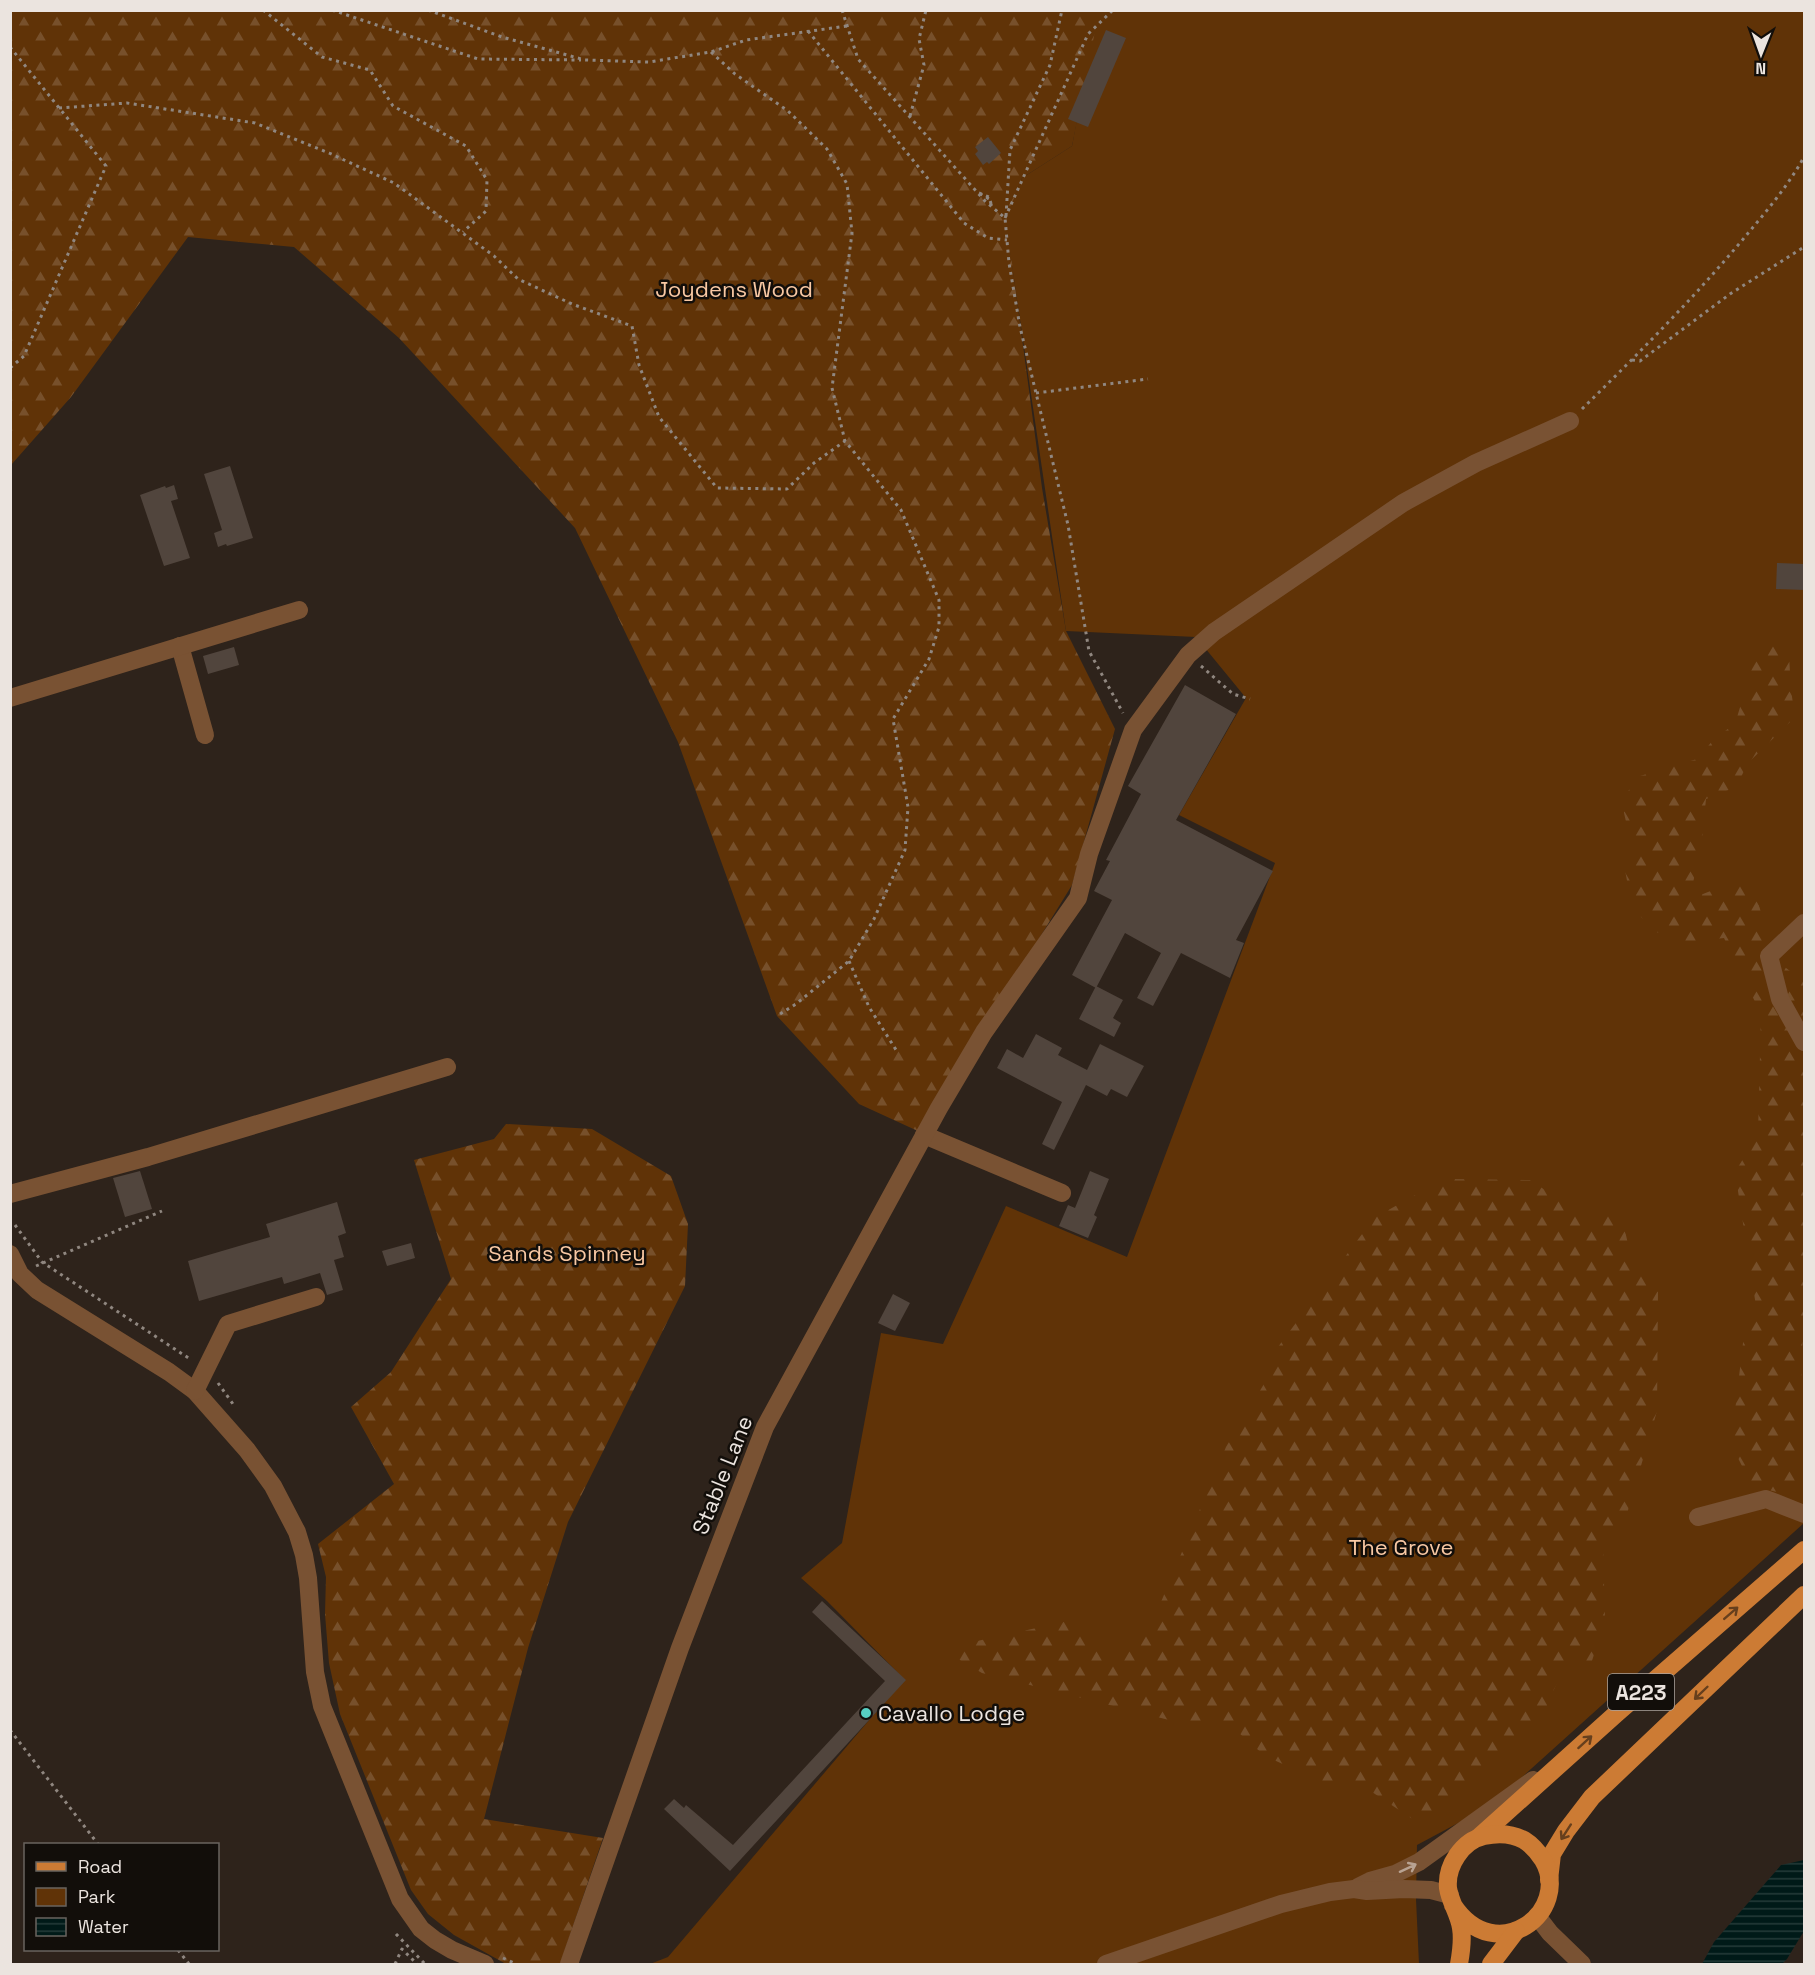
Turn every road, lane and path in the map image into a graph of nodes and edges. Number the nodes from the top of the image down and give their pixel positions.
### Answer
1 (263, 10) edge
2 (332, 10) edge
3 (428, 10) edge
4 (842, 10) edge
5 (926, 10) edge
6 (1062, 10) edge
7 (1113, 10) edge
8 (847, 26) junction
9 (808, 31) junction
10 (10, 47) edge
11 (711, 52) junction
12 (585, 60) junction
13 (59, 108) junction
14 (910, 116) junction
15 (1804, 157) edge
16 (1005, 218) junction
17 (463, 233) junction
18 (1007, 240) junction
19 (1804, 247) edge
20 (1632, 360) junction
21 (10, 368) edge
22 (1148, 379) dead end
23 (1036, 393) junction
24 (1570, 421) joint
25 (844, 441) junction
26 (299, 610) dead end
27 (180, 646) junction
28 (1188, 655) junction
29 (10, 698) edge
30 (1251, 699) dead end
31 (1133, 730) junction
32 (205, 735) dead end
33 (1804, 923) edge
34 (849, 961) junction
35 (780, 1014) dead end
36 (1804, 1042) edge
37 (898, 1053) dead end
38 (447, 1067) dead end
39 (924, 1135) junction
40 (1062, 1193) dead end
41 (10, 1194) edge
42 (162, 1211) dead end
43 (15, 1225) dead end
44 (10, 1254) edge
45 (42, 1262) junction
46 (33, 1270) dead end
47 (316, 1297) dead end
48 (205, 1370) junction
49 (195, 1391) junction
50 (238, 1412) dead end
51 (1804, 1514) edge
52 (1698, 1517) dead end
53 (1804, 1550) edge
54 (1804, 1595) edge
55 (10, 1731) edge
56 (1562, 1763) junction
57 (1479, 1837) junction
58 (96, 1843) edge
59 (1549, 1880) junction
60 (1354, 1889) junction
61 (1451, 1900) junction
62 (1537, 1916) junction
63 (1516, 1931) junction
64 (396, 1934) dead end
65 (179, 1951) edge
66 (492, 1960) edge
67 (189, 1965) edge
68 (395, 1965) edge
69 (417, 1965) edge
70 (425, 1965) edge
71 (516, 1965) edge
72 (569, 1965) edge
73 (1106, 1965) edge
74 (1459, 1965) edge
75 (1491, 1965) edge
76 (1582, 1965) edge

1 - 17 path
2 - 12 path
3 - 12 path
4 - 8 path
5 - 14 path
6 - 16 path
7 - 16 path
8 - 9 path
8 - 14 path
9 - 11 path
9 - 18 path
10 - 13 path
11 - 12 path
11 - 25 path
13 - 17 path
13 - 21 path
14 - 16 path
15 - 20 path
16 - 18 path
17 - 25 path
18 - 23 path
19 - 20 path
20 - 24 path
22 - 23 path
23 - 31 path
24 - 28 street, Stable Lane
25 - 34 path
26 - 27 street
27 - 29 street
27 - 32 street
28 - 30 path
28 - 31 street, Stable Lane
31 - 39 street, Stable Lane
33 - 36 street
34 - 35 path
34 - 37 path
38 - 41 street
39 - 40 street
39 - 72 street, Stable Lane
42 - 45 path
43 - 45 path
44 - 49 street
45 - 46 path
45 - 48 path
47 - 48 street
48 - 49 street
48 - 50 path
49 - 66 street
51 - 52 street
56 -> 53 main road, A223
54 -> 59 main road, A223
55 - 58 path
56 - 57 main road, A223
60 -> 56 street
57 - 59 main road
57 - 61 main road, A223
59 - 62 main road, A223
60 - 61 street
60 - 73 street
61 - 63 main road
61 - 74 main road, A223
62 - 63 main road
62 - 76 street
63 - 75 main road
64 - 70 path
65 - 67 path
66 - 71 path
68 - 69 path

